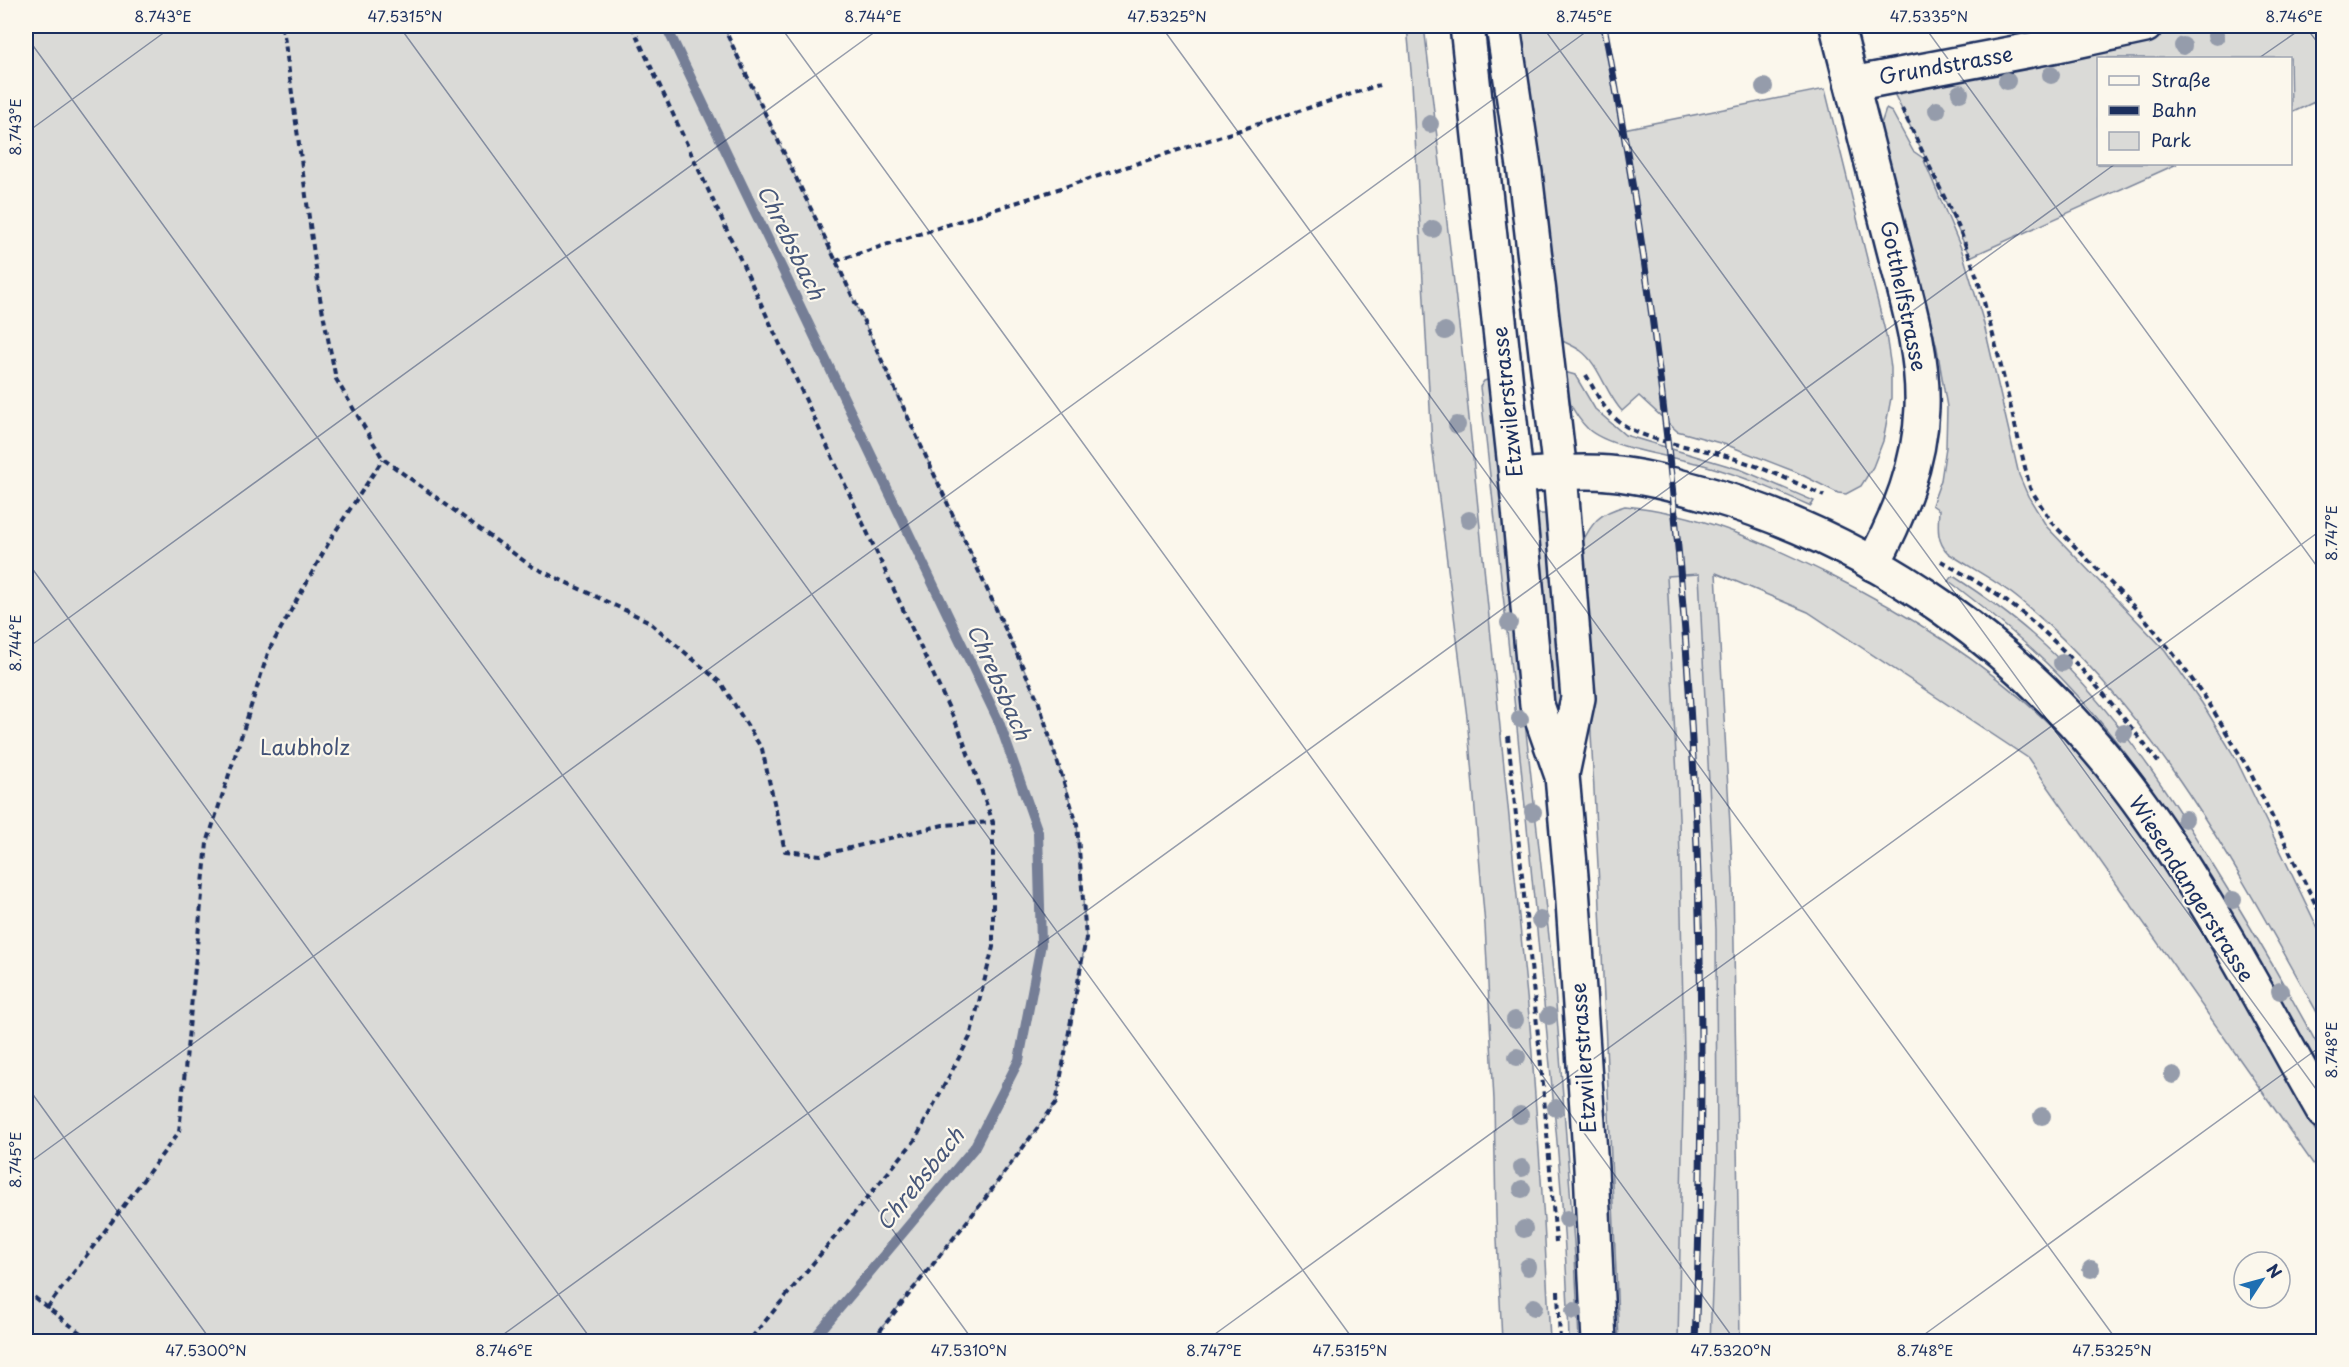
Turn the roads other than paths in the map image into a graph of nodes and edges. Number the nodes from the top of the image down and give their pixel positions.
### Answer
1 (1467, 26) edge
2 (1503, 26) edge
3 (1837, 26) edge
4 (2145, 26) edge
5 (1851, 84) junction
6 (1560, 473) junction
7 (1516, 476) junction
8 (1873, 564) junction
9 (1562, 776) junction
10 (2324, 1112) edge
11 (1599, 1341) edge

1 - 7 main road, Etzwilerstrasse
2 - 6 main road, Etzwilerstrasse
3 - 5 main road, Gotthelfstrasse
4 - 5 main road, Grundstrasse
5 - 8 main road, Gotthelfstrasse
6 - 7 main road, Wiesendangerstrasse
6 - 8 main road, Wiesendangerstrasse
6 - 9 main road, Etzwilerstrasse
7 - 9 main road, Etzwilerstrasse
8 - 10 main road, Wiesendangerstrasse
9 - 11 main road, Etzwilerstrasse

